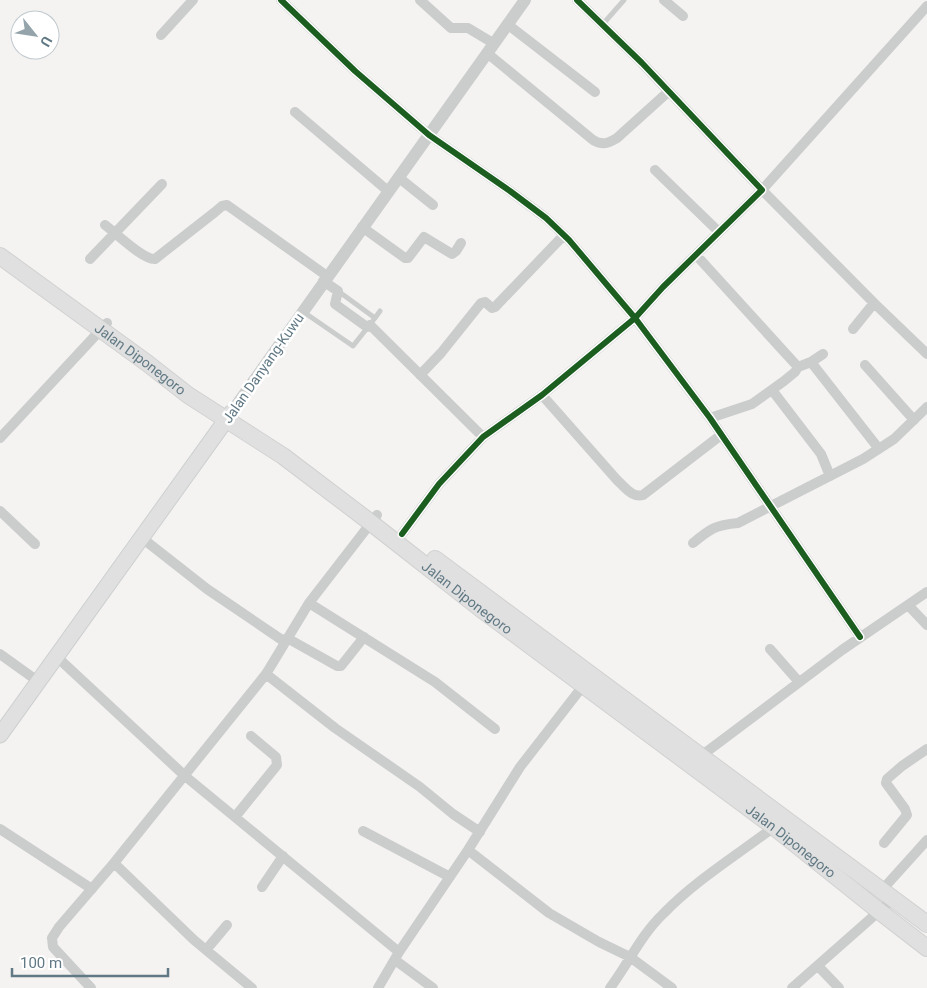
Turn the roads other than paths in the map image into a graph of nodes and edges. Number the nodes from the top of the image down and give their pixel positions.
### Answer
1 (193, 0) edge
2 (281, 0) edge
3 (420, 0) edge
4 (525, 0) edge
5 (577, 0) edge
6 (624, 0) edge
7 (664, 0) edge
8 (927, 6) edge
9 (683, 16) dead end
10 (507, 24) junction
11 (602, 24) junction
12 (161, 35) dead end
13 (490, 48) junction
14 (595, 92) dead end
15 (668, 92) junction
16 (295, 112) dead end
17 (429, 135) junction
18 (656, 170) dead end
19 (398, 177) junction
20 (162, 184) dead end
21 (388, 190) junction
22 (762, 190) junction
23 (433, 204) dead end
24 (105, 225) dead end
25 (362, 227) junction
26 (719, 232) junction
27 (116, 233) junction
28 (564, 235) junction
29 (461, 243) dead end
30 (0, 244) edge
31 (696, 255) junction
32 (0, 256) edge
33 (90, 259) dead end
34 (325, 279) junction
35 (874, 303) junction
36 (302, 311) junction
37 (380, 311) dead end
38 (635, 318) junction
39 (371, 323) junction
40 (104, 327) junction
41 (853, 329) dead end
42 (823, 354) dead end
43 (927, 354) edge
44 (811, 362) junction
45 (865, 365) dead end
46 (798, 367) junction
47 (420, 375) junction
48 (772, 390) junction
49 (542, 395) junction
50 (927, 407) edge
51 (229, 417) junction
52 (710, 418) junction
53 (914, 420) junction
54 (721, 435) junction
55 (483, 437) junction
56 (0, 438) edge
57 (879, 449) junction
58 (830, 476) junction
59 (770, 507) junction
60 (0, 512) edge
61 (374, 518) junction
62 (402, 534) junction
63 (142, 538) junction
64 (693, 543) dead end
65 (35, 544) dead end
66 (927, 592) edge
67 (309, 603) junction
68 (908, 605) junction
69 (927, 625) edge
70 (364, 637) junction
71 (860, 637) junction
72 (286, 640) junction
73 (770, 649) dead end
74 (0, 654) edge
75 (57, 657) junction
76 (266, 674) junction
77 (587, 680) junction
78 (39, 682) junction
79 (799, 682) junction
80 (495, 729) dead end
81 (0, 736) edge
82 (251, 736) dead end
83 (927, 749) edge
84 (696, 760) junction
85 (185, 776) junction
86 (235, 817) junction
87 (774, 827) junction
88 (0, 829) edge
89 (363, 831) dead end
90 (480, 832) junction
91 (927, 840) edge
92 (884, 843) dead end
93 (468, 850) junction
94 (283, 856) junction
95 (114, 863) junction
96 (450, 877) junction
97 (262, 887) dead end
98 (92, 890) junction
99 (887, 894) junction
100 (879, 911) junction
101 (927, 924) edge
102 (227, 925) dead end
103 (927, 948) edge
104 (206, 950) junction
105 (397, 956) junction
106 (630, 957) junction
107 (818, 966) junction
108 (91, 988) edge
109 (252, 988) edge
110 (378, 988) edge
111 (433, 988) edge
112 (610, 988) edge
113 (672, 988) edge
114 (792, 988) edge
115 (839, 988) edge

1 - 12 street
2 - 17 street
3 - 13 street
4 - 10 street, Jalan Danyang-Kuwu
5 - 11 street
6 - 11 lane
7 - 9 street
8 - 22 street
10 - 13 street, Jalan Danyang-Kuwu
10 - 14 street
11 - 15 street
13 - 15 street
13 - 17 street, Jalan Danyang-Kuwu
15 - 22 street
16 - 21 street
17 - 19 street, Jalan Danyang-Kuwu
17 - 28 street
18 - 26 street
19 - 21 street, Jalan Danyang-Kuwu
19 - 23 street
20 - 27 street
21 - 25 street, Jalan Danyang-Kuwu
22 - 26 street
22 - 35 street
24 - 27 street
25 - 29 street
25 - 34 street, Jalan Danyang-Kuwu
26 - 31 street
27 - 33 street
27 - 34 street
28 - 38 street
28 - 47 street
30 - 40 main road, Jalan Diponegoro
31 - 38 street
31 - 46 street
32 - 40 main road, Jalan Diponegoro
34 - 36 street, Jalan Danyang-Kuwu
34 - 39 street
35 - 41 street
35 - 43 street
36 - 39 lane
36 - 51 street, Jalan Danyang-Kuwu
37 - 39 lane
38 - 49 street
38 - 52 street
39 - 47 street
40 - 51 main road, Jalan Diponegoro
40 - 56 street
42 - 44 street
44 - 46 street
44 - 57 street
45 - 53 street
46 - 48 street
47 - 55 street
48 - 52 street
48 - 58 street
49 - 54 street
49 - 55 street
50 - 53 street
51 - 61 main road, Jalan Diponegoro
51 - 63 main road, Jalan Danyang-Kuwu
52 - 54 street
53 - 57 street
54 - 59 street
55 - 62 street
57 - 58 street
58 - 59 street
59 - 64 street
59 - 71 street
60 - 65 street
61 - 62 main road, Jalan Diponegoro
61 - 67 street
61 - 77 main road, Jalan Diponegoro
62 - 77 main road, Jalan Diponegoro
63 - 72 street
63 - 75 main road, Jalan Danyang-Kuwu
66 - 68 street
67 - 70 street
67 - 72 street
68 - 69 street
68 - 71 street
70 - 72 street
70 - 80 street
71 - 79 street
72 - 76 street
73 - 79 street
74 - 78 street
75 - 78 main road, Jalan Danyang-Kuwu
75 - 85 street
76 - 85 street
76 - 90 street
77 - 84 main road, Jalan Diponegoro
77 - 90 street
78 - 81 main road, Jalan Danyang-Kuwu
79 - 84 street
82 - 86 street
83 - 92 street
84 - 87 main road, Jalan Diponegoro
84 - 99 main road, Jalan Diponegoro
85 - 86 street
85 - 95 street
86 - 94 street
87 - 100 main road, Jalan Diponegoro
87 - 106 street
88 - 98 street
89 - 96 street
90 - 93 street
91 - 99 street
93 - 96 street
93 - 106 street
94 - 97 street
94 - 105 street
95 - 98 street
95 - 104 street
96 - 105 street
98 - 108 street
99 - 100 street
99 - 101 main road, Jalan Diponegoro
100 - 103 main road, Jalan Diponegoro
100 - 107 street
102 - 104 street
104 - 109 street
105 - 110 street
105 - 111 street
106 - 112 street
106 - 113 street
107 - 114 street
107 - 115 street

